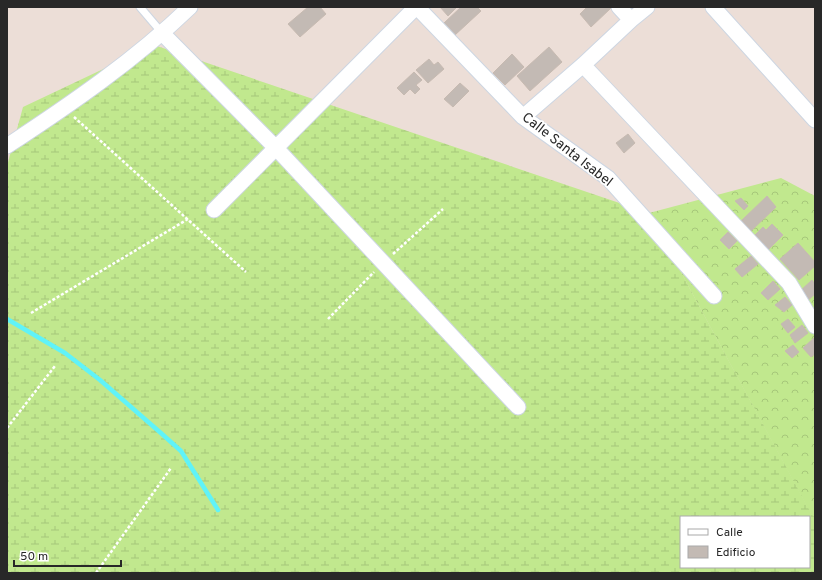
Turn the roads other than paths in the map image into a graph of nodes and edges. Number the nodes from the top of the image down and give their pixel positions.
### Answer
1 (140, 7) edge
2 (190, 7) edge
3 (417, 7) edge
4 (619, 7) edge
5 (647, 7) edge
6 (712, 7) edge
7 (631, 20) junction
8 (163, 34) junction
9 (583, 65) junction
10 (523, 117) junction
11 (815, 120) edge
12 (7, 146) edge
13 (276, 148) junction
14 (214, 210) dead end
15 (714, 296) dead end
16 (815, 326) edge
17 (518, 407) dead end

1 - 8 lane
2 - 8 street
3 - 10 street, Calle Santa Isabel
3 - 13 street
4 - 7 street
5 - 7 street
6 - 11 street
7 - 9 street
8 - 12 street
8 - 13 street
9 - 10 street
9 - 16 street
10 - 15 street, Calle Santa Isabel
13 - 14 street
13 - 17 street

